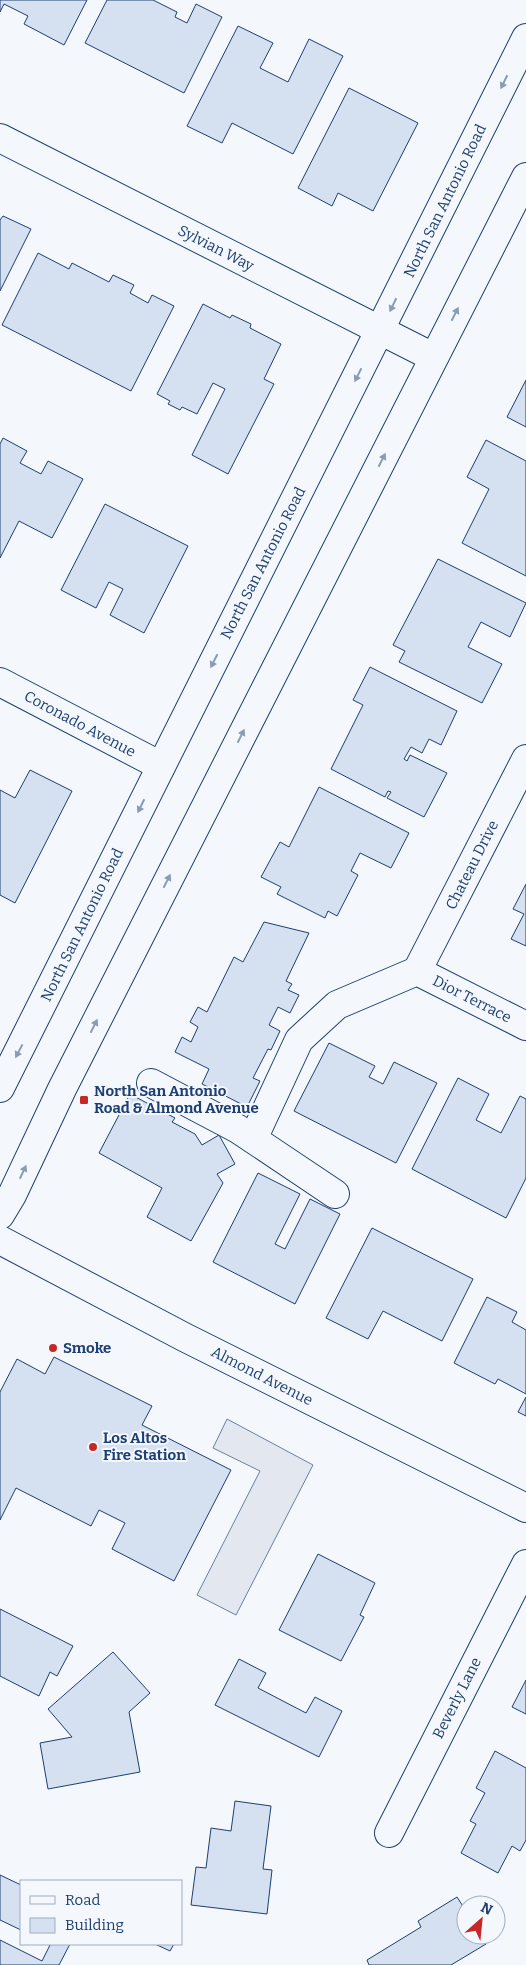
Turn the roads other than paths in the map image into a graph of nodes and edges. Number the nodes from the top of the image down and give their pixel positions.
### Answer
1 (526, 38) edge
2 (0, 138) edge
3 (526, 177) edge
4 (380, 332) junction
5 (433, 357) junction
6 (0, 682) edge
7 (526, 759) edge
8 (161, 766) junction
9 (417, 972) junction
10 (526, 1026) edge
11 (150, 1083) dead end
12 (0, 1088) edge
13 (253, 1139) junction
14 (335, 1194) dead end
15 (0, 1215) edge
16 (0, 1240) edge
17 (526, 1508) edge
18 (526, 1564) edge
19 (389, 1833) dead end

1 -> 4 main road, North San Antonio Road
2 - 4 main road, Sylvian Way
5 -> 3 main road
4 - 5 main road, Sylvian Way
4 -> 8 main road, North San Antonio Road
15 -> 5 main road
6 - 8 main road, Coronado Avenue
7 - 9 main road, Chateau Drive
8 -> 12 main road, North San Antonio Road
9 - 10 main road, Dior Terrace
9 - 13 main road
11 - 13 main road
13 - 14 main road
16 - 17 main road, Almond Avenue
18 - 19 main road, Beverly Lane

